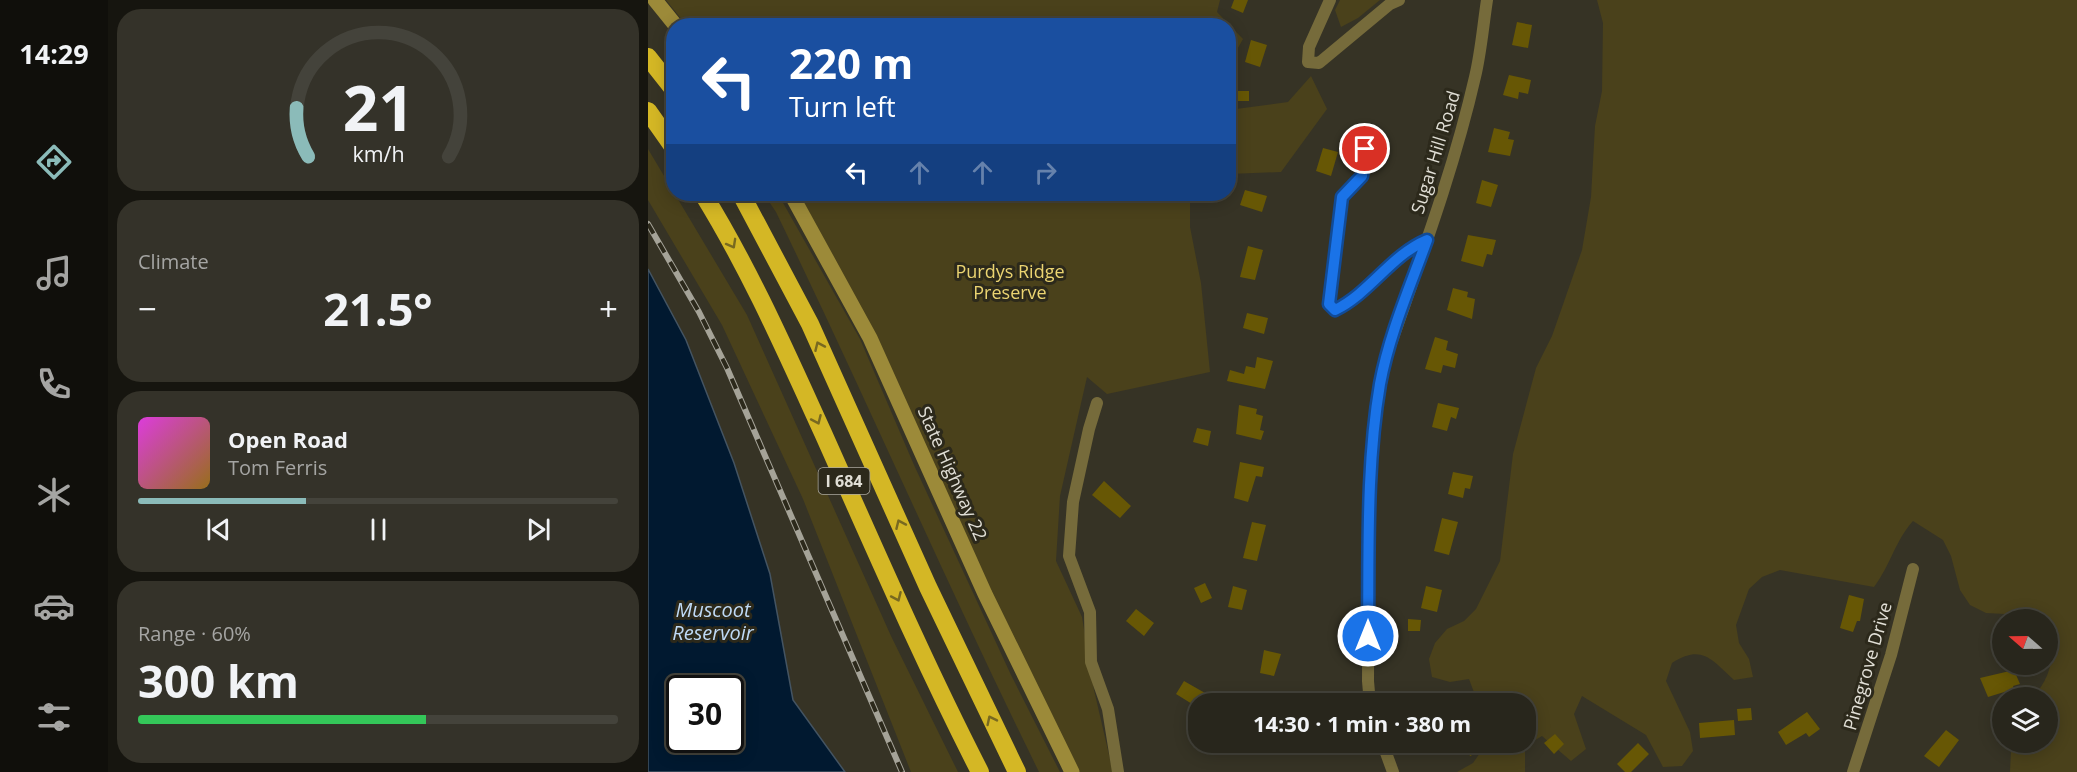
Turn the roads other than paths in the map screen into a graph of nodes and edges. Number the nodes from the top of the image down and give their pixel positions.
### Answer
1 (656, 0) edge
2 (1330, 0) edge
3 (1400, 0) edge
4 (1487, 0) edge
5 (670, 18) edge
6 (648, 57) edge
7 (666, 80) edge
8 (648, 111) edge
9 (666, 137) edge
10 (1365, 149) dead end
11 (707, 201) edge
12 (745, 201) edge
13 (795, 201) edge
14 (1427, 240) junction
15 (1097, 403) dead end
16 (1913, 569) dead end
17 (1370, 693) edge
18 (1386, 753) edge
19 (980, 772) edge
20 (1017, 772) edge
21 (1072, 772) edge
22 (1118, 772) edge
23 (1393, 772) edge
24 (1853, 772) edge

1 - 5 main road
2 - 3 street
4 - 14 street, Sugar Hill Road
6 - 7 highway
8 - 9 highway
10 - 14 lane
11 -> 19 highway, I 684
20 -> 12 highway, I 684
13 - 21 main road, State Highway 22
14 - 17 street, Sugar Hill Road
15 - 22 street
16 - 24 street, Pinegrove Drive
18 - 23 street

